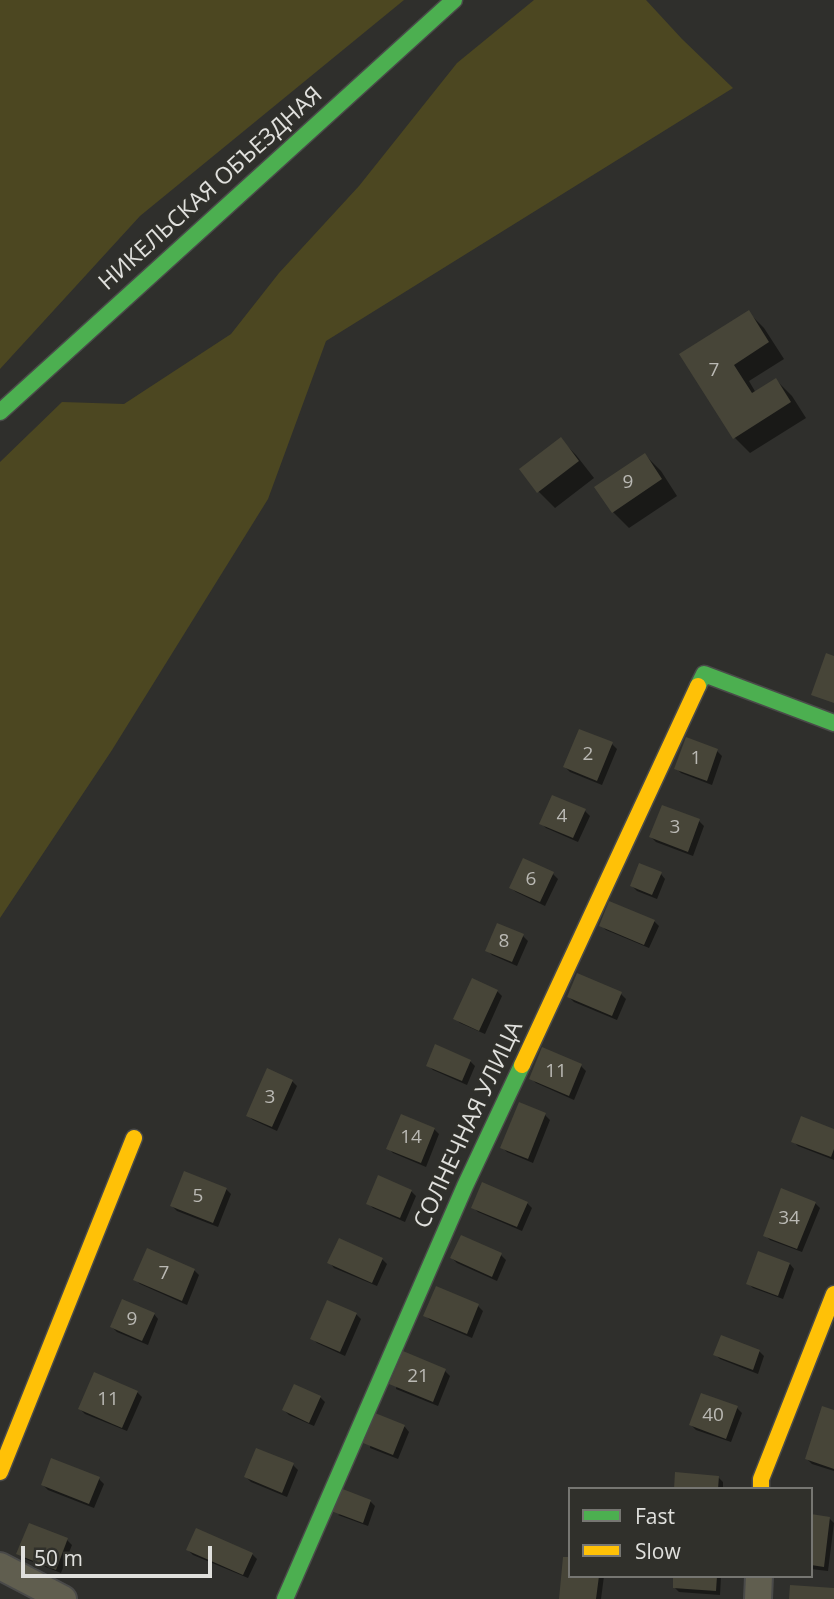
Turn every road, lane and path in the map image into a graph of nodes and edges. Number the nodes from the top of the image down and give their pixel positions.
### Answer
1 (454, 0) edge
2 (0, 412) edge
3 (834, 723) edge
4 (134, 1138) dead end
5 (834, 1294) edge
6 (0, 1472) edge
7 (761, 1487) edge
8 (0, 1566) edge
9 (759, 1578) edge
10 (63, 1599) edge
11 (285, 1599) edge
12 (758, 1599) edge

1 - 2 street, НИКЕЛЬСКАЯ ОБЪЕЗДНАЯ
3 - 11 street, СОЛНЕЧНАЯ УЛИЦА
4 - 6 street
5 - 7 street
8 - 10 street
9 - 12 street

